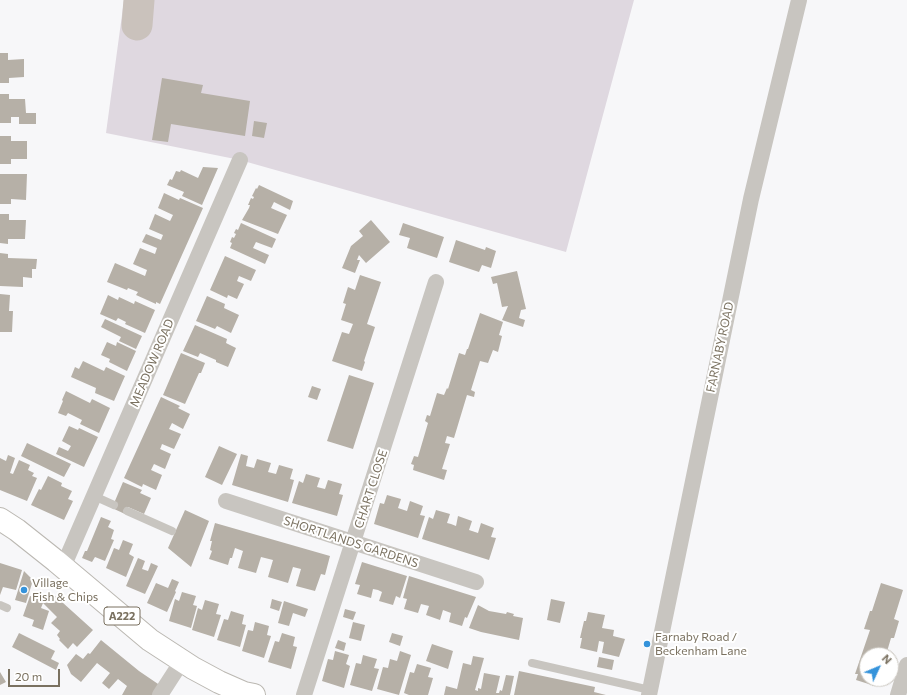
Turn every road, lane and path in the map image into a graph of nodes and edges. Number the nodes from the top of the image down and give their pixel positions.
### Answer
1 (799, 0) edge
2 (240, 160) dead end
3 (436, 282) dead end
4 (94, 496) junction
5 (226, 501) dead end
6 (114, 505) dead end
7 (127, 511) dead end
8 (0, 519) edge
9 (172, 531) dead end
10 (353, 543) junction
11 (64, 567) junction
12 (476, 582) dead end
13 (182, 661) junction
14 (532, 663) dead end
15 (907, 665) edge
16 (649, 693) edge
17 (160, 695) edge
18 (254, 695) edge
19 (304, 695) edge
20 (898, 695) edge

1 - 16 street, FARNABY ROAD
2 - 4 street, MEADOW ROAD
3 - 10 street, CHART CLOSE
4 - 6 lane
4 - 11 street, MEADOW ROAD
5 - 10 street, SHORTLANDS GARDENS
7 - 9 lane
8 - 11 main road, A222
10 - 12 street, SHORTLANDS GARDENS
10 - 19 street, CHART CLOSE
11 - 13 main road, A222
13 - 17 street
13 - 18 main road, A222
14 - 16 lane
15 - 20 street

